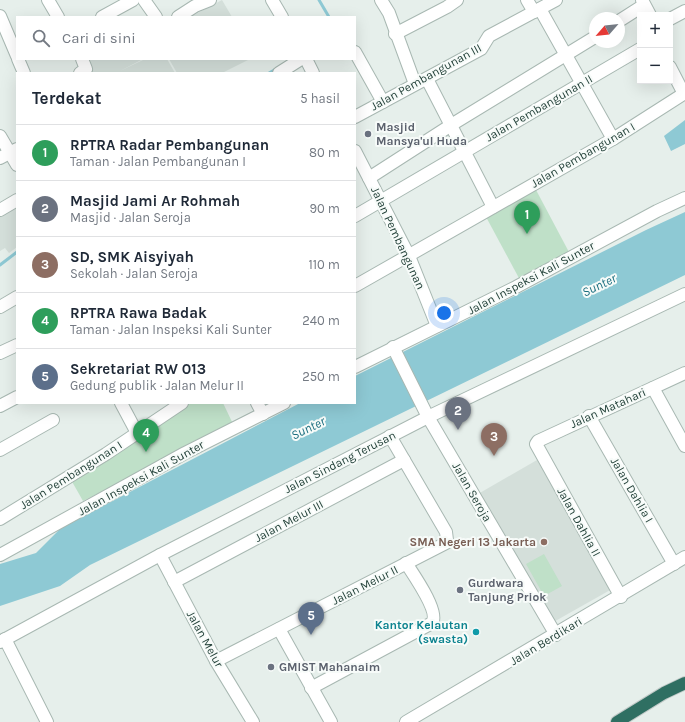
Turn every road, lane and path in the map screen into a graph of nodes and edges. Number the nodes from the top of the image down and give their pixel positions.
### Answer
1 (48, 0) edge
2 (133, 0) edge
3 (144, 0) edge
4 (210, 0) edge
5 (272, 0) edge
6 (380, 0) edge
7 (457, 0) edge
8 (527, 0) edge
9 (556, 0) edge
10 (192, 3) edge
11 (646, 7) edge
12 (537, 11) junction
13 (685, 11) edge
14 (0, 16) edge
15 (57, 16) edge
16 (104, 16) edge
17 (155, 16) edge
18 (179, 16) edge
19 (281, 16) edge
20 (673, 17) edge
21 (625, 18) edge
22 (395, 34) junction
23 (589, 41) edge
24 (637, 51) edge
25 (16, 53) edge
26 (356, 54) edge
27 (567, 55) junction
28 (19, 60) edge
29 (82, 60) edge
30 (300, 60) edge
31 (306, 60) edge
32 (24, 72) edge
33 (82, 72) edge
34 (281, 72) edge
35 (312, 72) edge
36 (673, 72) edge
37 (427, 79) junction
38 (415, 84) junction
39 (582, 84) junction
40 (685, 94) edge
41 (383, 102) junction
42 (356, 116) edge
43 (452, 124) junction
44 (0, 136) edge
45 (613, 139) junction
46 (464, 151) junction
47 (9, 153) edge
48 (356, 153) edge
49 (16, 164) edge
50 (369, 178) junction
51 (685, 198) edge
52 (16, 201) edge
53 (381, 201) junction
54 (493, 207) junction
55 (0, 210) edge
56 (356, 215) edge
57 (409, 256) junction
58 (356, 285) edge
59 (685, 294) edge
60 (16, 298) edge
61 (0, 307) edge
62 (436, 326) junction
63 (16, 345) edge
64 (394, 350) junction
65 (0, 353) edge
66 (356, 367) edge
67 (685, 373) edge
68 (653, 388) junction
69 (16, 398) edge
70 (122, 404) edge
71 (180, 404) edge
72 (258, 404) edge
73 (282, 404) edge
74 (0, 406) edge
75 (426, 412) junction
76 (263, 414) junction
77 (589, 416) junction
78 (53, 420) dead end
79 (137, 433) junction
80 (390, 436) junction
81 (685, 446) edge
82 (537, 447) joint
83 (0, 450) edge
84 (404, 460) junction
85 (0, 519) edge
86 (0, 555) edge
87 (160, 555) junction
88 (685, 558) edge
89 (406, 563) junction
90 (674, 564) junction
91 (174, 582) junction
92 (621, 596) junction
93 (279, 629) junction
94 (556, 635) junction
95 (2, 640) edge
96 (216, 661) junction
97 (685, 683) edge
98 (311, 688) junction
99 (47, 722) edge
100 (253, 722) edge
101 (331, 722) edge
102 (406, 722) edge
103 (617, 722) edge

1 - 15 street
2 - 16 street
3 - 17 street
4 - 10 street
5 - 19 street
6 - 22 street
7 - 22 street
8 - 12 street
9 - 12 street, Jalan Pembangunan III
10 - 18 street
11 - 21 street
12 - 27 street
12 - 37 street, Jalan Pembangunan III
13 - 20 street
14 - 25 street
22 - 38 street
23 - 27 street
24 - 39 street, Jalan Pembangunan II
26 - 41 street
27 - 39 street
27 - 43 street
28 - 32 street
29 - 33 street
30 - 34 street
31 - 35 street
36 - 40 street
37 - 38 street, Jalan Pembangunan III
37 - 43 street
38 - 41 street, Jalan Pembangunan III
39 - 45 street
39 - 46 street, Jalan Pembangunan II
40 - 45 street, Jalan Pembangunan I
41 - 42 street, Jalan Pembangunan III
43 - 46 street
43 - 50 street
44 - 47 street
45 - 54 street, Jalan Pembangunan I
46 - 53 street, Jalan Pembangunan II
46 - 54 street
47 - 49 street
48 - 50 street, Jalan Pembangunan
50 - 53 street, Jalan Pembangunan
51 - 62 street, Jalan Inspeksi Kali Sunter
52 - 55 street
53 - 56 street, Jalan Pembangunan II
53 - 57 street, Jalan Pembangunan
54 - 57 street, Jalan Pembangunan I
57 - 58 street, Jalan Pembangunan I
57 - 62 street, Jalan Pembangunan
59 - 75 street, Jalan Sindang Terusan
60 - 61 street
62 - 64 street, Jalan Inspeksi Kali Sunter
63 - 65 street
64 - 66 street, Jalan Inspeksi Kali Sunter
64 - 75 street, Jalan Seroja
67 - 68 street, Jalan Matahari
68 - 77 street, Jalan Matahari
68 - 81 street
69 - 74 street
70 - 79 street
71 - 79 street, Jalan Pembangunan I
72 - 76 street
73 - 76 street, Jalan Inspeksi Kali Sunter
75 - 80 street, Jalan Sindang Terusan
75 - 94 street, Jalan Seroja
76 - 86 street, Jalan Inspeksi Kali Sunter
77 - 82 street, Jalan Matahari
77 - 90 street, Jalan Dahlia I
78 - 83 street
79 - 85 street, Jalan Pembangunan I
80 - 84 street, Jalan Melur II
80 - 87 street, Jalan Sindang Terusan
82 - 92 street, Jalan Dahlia II
84 - 89 street, Jalan Melur II
84 - 91 street, Jalan Melur III
87 - 91 street, Jalan Melur
87 - 95 street, Jalan Sindang Terusan
88 - 90 street, Jalan Berdikari
89 - 93 street, Jalan Melur II
89 - 98 street, Jalan Melur II
90 - 92 street, Jalan Berdikari
91 - 96 street, Jalan Melur
92 - 94 street, Jalan Berdikari
93 - 96 street, Jalan Melur II
93 - 98 street
94 - 102 street, Jalan Berdikari
95 - 99 street
96 - 100 street, Jalan Melur
97 - 103 highway
98 - 101 street

